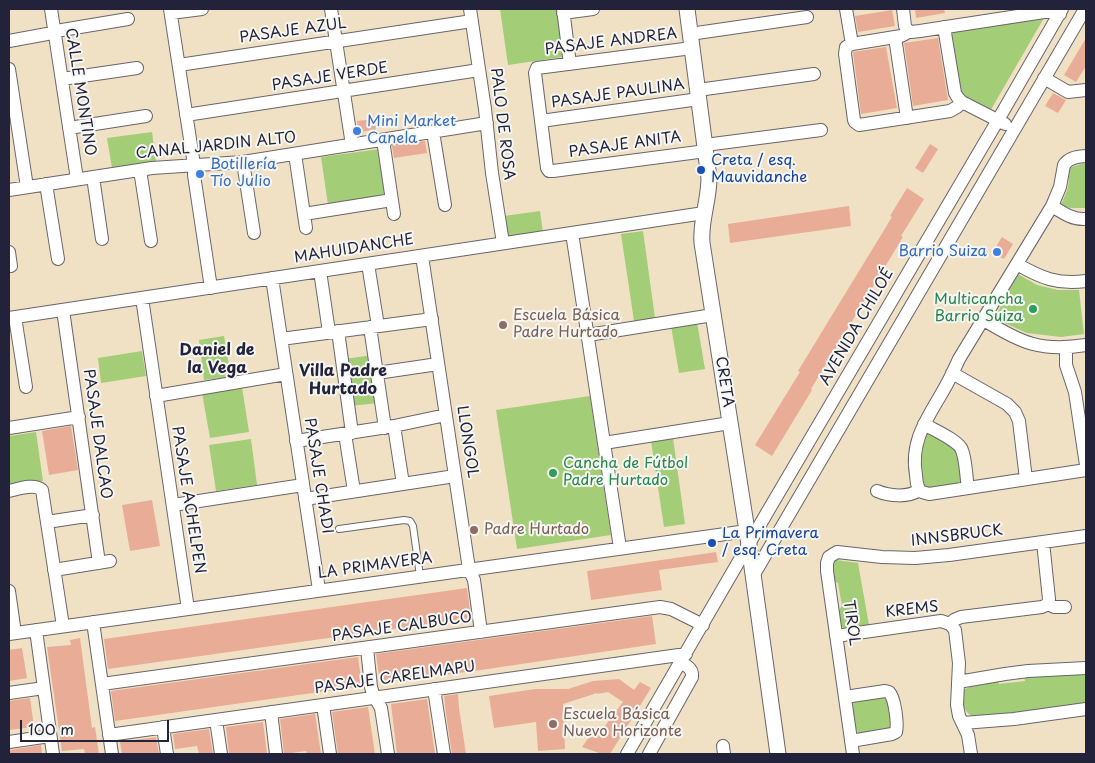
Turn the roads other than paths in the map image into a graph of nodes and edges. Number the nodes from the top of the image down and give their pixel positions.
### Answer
1 (51, 9) edge
2 (202, 9) edge
3 (331, 9) edge
4 (593, 9) edge
5 (687, 9) edge
6 (846, 9) edge
7 (903, 9) edge
8 (1085, 9) edge
9 (171, 11) edge
10 (563, 11) edge
11 (1061, 11) edge
12 (471, 15) edge
13 (807, 17) dead end
14 (128, 19) dead end
15 (944, 27) junction
16 (908, 31) junction
17 (55, 32) junction
18 (895, 37) junction
19 (9, 40) edge
20 (336, 41) junction
21 (691, 41) junction
22 (852, 44) junction
23 (570, 64) junction
24 (179, 65) junction
25 (137, 68) dead end
26 (9, 69) edge
27 (479, 70) junction
28 (814, 74) dead end
29 (1044, 78) junction
30 (62, 80) junction
31 (1086, 90) edge
32 (344, 91) junction
33 (698, 94) junction
34 (962, 102) junction
35 (186, 115) junction
36 (146, 116) dead end
37 (907, 118) junction
38 (998, 120) junction
39 (541, 121) junction
40 (487, 123) junction
41 (69, 128) junction
42 (1014, 129) junction
43 (820, 130) dead end
44 (433, 132) junction
45 (383, 140) junction
46 (352, 145) junction
47 (705, 148) junction
48 (295, 154) junction
49 (1086, 156) edge
50 (243, 162) junction
51 (194, 165) junction
52 (140, 170) junction
53 (92, 177) junction
54 (77, 179) junction
55 (46, 184) junction
56 (27, 187) junction
57 (9, 190) edge
58 (392, 200) junction
59 (445, 205) dead end
60 (1052, 206) junction
61 (704, 212) junction
62 (304, 214) junction
63 (394, 214) dead end
64 (1086, 219) edge
65 (306, 228) dead end
66 (254, 233) dead end
67 (572, 233) junction
68 (102, 239) dead end
69 (151, 241) dead end
70 (503, 243) junction
71 (9, 252) edge
72 (422, 256) junction
73 (58, 259) dead end
74 (368, 264) junction
75 (1017, 264) junction
76 (11, 266) dead end
77 (320, 271) junction
78 (272, 278) junction
79 (1086, 281) edge
80 (211, 288) junction
81 (142, 298) junction
82 (63, 310) junction
83 (713, 315) junction
84 (12, 318) edge
85 (432, 318) junction
86 (984, 320) junction
87 (374, 326) junction
88 (333, 332) junction
89 (588, 334) junction
90 (281, 339) junction
91 (1086, 346) edge
92 (1066, 348) junction
93 (438, 364) junction
94 (952, 373) junction
95 (286, 374) junction
96 (377, 374) junction
97 (26, 388) dead end
98 (156, 396) junction
99 (446, 415) junction
100 (79, 418) junction
101 (730, 423) junction
102 (924, 424) junction
103 (390, 427) junction
104 (9, 428) edge
105 (348, 433) junction
106 (296, 441) junction
107 (604, 443) junction
108 (1086, 465) edge
109 (1086, 470) edge
110 (455, 476) junction
111 (1026, 479) junction
112 (403, 484) junction
113 (303, 485) junction
114 (968, 488) junction
115 (919, 490) junction
116 (9, 491) edge
117 (354, 491) junction
118 (876, 491) dead end
119 (305, 499) junction
120 (172, 505) junction
121 (92, 515) junction
122 (47, 522) junction
123 (339, 529) dead end
124 (1086, 536) edge
125 (748, 538) junction
126 (1043, 542) junction
127 (620, 548) junction
128 (831, 555) joint
129 (469, 569) junction
130 (54, 570) junction
131 (420, 576) junction
132 (753, 576) junction
133 (319, 590) junction
134 (9, 591) edge
135 (1048, 604) junction
136 (1065, 607) dead end
137 (188, 609) junction
138 (93, 622) junction
139 (703, 624) junction
140 (950, 624) junction
141 (63, 626) junction
142 (36, 630) junction
143 (481, 632) junction
144 (12, 633) edge
145 (836, 636) junction
146 (367, 648) junction
147 (683, 658) junction
148 (1086, 668) edge
149 (958, 682) junction
150 (102, 684) junction
151 (44, 688) junction
152 (434, 689) junction
153 (9, 693) edge
154 (845, 697) junction
155 (376, 698) junction
156 (323, 705) junction
157 (1086, 709) edge
158 (271, 712) junction
159 (216, 720) junction
160 (963, 723) junction
161 (164, 728) junction
162 (109, 735) junction
163 (50, 736) junction
164 (851, 741) junction
165 (9, 742) edge
166 (53, 754) edge
167 (112, 754) edge
168 (167, 754) edge
169 (221, 754) edge
170 (276, 754) edge
171 (330, 754) edge
172 (388, 754) edge
173 (444, 754) edge
174 (627, 754) edge
175 (650, 754) edge
176 (778, 754) edge
177 (853, 754) edge
178 (971, 754) edge

1 - 17 street, CALLE MONTINO
2 - 9 street
3 - 20 street
4 - 10 street
5 - 21 street, CRETA
6 - 22 street
7 - 16 street
8 - 29 street
9 - 24 street
10 - 23 street
11 - 15 street
11 - 38 street, AVENIDA CHILOÉ
12 - 20 street, PASAJE AZUL
12 - 27 street, PALO DE ROSA
13 - 21 street, PASAJE ANDREA
14 - 17 street
15 - 16 street
15 - 34 street
16 - 18 street
17 - 19 street
17 - 30 street, CALLE MONTINO
18 - 22 street
18 - 37 street
20 - 24 street, PASAJE AZUL
20 - 32 street
21 - 23 street, PASAJE ANDREA
21 - 33 street, CRETA
22 - 37 street
23 - 39 street, PASAJE ANDREA
24 - 35 street
25 - 30 street
26 - 56 street
27 - 32 street, PASAJE VERDE
27 - 40 street, PALO DE ROSA
28 - 33 street, PASAJE PAULINA
29 - 31 street
29 - 42 street
30 - 41 street, CALLE MONTINO
32 - 35 street, PASAJE VERDE
32 - 46 street
33 - 39 street, PASAJE PAULINA
33 - 47 street, CRETA
34 - 37 street
34 - 38 street
35 - 51 street
36 - 41 street
38 - 42 street
38 - 125 street, AVENIDA CHILOÉ
39 - 47 street, PASAJE ANITA
40 - 44 street, CANAL JARDIN ALTO
40 - 70 street, PALO DE ROSA
41 - 54 street, CALLE MONTINO
42 - 132 street
43 - 47 street, PASAJE ANITA
44 - 45 street, CANAL JARDIN ALTO
44 - 59 street
45 - 46 street, CANAL JARDIN ALTO
45 - 58 street
46 - 48 street, CANAL JARDIN ALTO
47 - 61 street, CRETA
48 - 50 street, CANAL JARDIN ALTO
48 - 62 street
49 - 60 street
50 - 51 street, CANAL JARDIN ALTO
50 - 66 street
51 - 52 street, CANAL JARDIN ALTO
51 - 80 street
52 - 53 street, CANAL JARDIN ALTO
52 - 69 street
53 - 54 street, CANAL JARDIN ALTO
53 - 68 street
54 - 55 street, CANAL JARDIN ALTO
55 - 56 street, CANAL JARDIN ALTO
55 - 73 street
56 - 57 street, CANAL JARDIN ALTO
58 - 62 street
58 - 63 street
60 - 64 street
60 - 75 street
61 - 67 street, MAHUIDANCHE
61 - 83 street, CRETA
62 - 65 street
67 - 70 street, MAHUIDANCHE
67 - 89 street
70 - 72 street, MAHUIDANCHE
71 - 76 street
72 - 74 street, MAHUIDANCHE
72 - 85 street, LLONGOL
74 - 77 street, MAHUIDANCHE
74 - 87 street
75 - 79 street
75 - 86 street
77 - 78 street, MAHUIDANCHE
77 - 88 street
78 - 80 street, MAHUIDANCHE
78 - 90 street, PASAJE CHADI
80 - 81 street, MAHUIDANCHE
81 - 82 street, MAHUIDANCHE
81 - 98 street, PASAJE ACHELPEN
82 - 84 street, MAHUIDANCHE
82 - 100 street, PASAJE DALCAO
83 - 89 street
83 - 101 street, CRETA
84 - 97 street
85 - 87 street
85 - 93 street, LLONGOL
86 - 92 street
86 - 94 street
87 - 88 street
87 - 96 street
88 - 90 street
88 - 105 street
89 - 107 street
90 - 95 street, PASAJE CHADI
91 - 92 street
92 - 108 street
93 - 96 street
93 - 99 street, LLONGOL
94 - 102 street
94 - 111 street
95 - 98 street
95 - 106 street, PASAJE CHADI
96 - 103 street
98 - 120 street, PASAJE ACHELPEN
99 - 103 street
99 - 110 street, LLONGOL
100 - 104 street
100 - 121 street, PASAJE DALCAO
101 - 107 street
101 - 125 street, CRETA
102 - 114 street
102 - 115 street
103 - 105 street
103 - 112 street
105 - 106 street
105 - 117 street
106 - 113 street, PASAJE CHADI
107 - 127 street
109 - 111 street
110 - 112 street
110 - 129 street, LLONGOL
111 - 114 street
112 - 117 street
113 - 119 street, PASAJE CHADI
113 - 120 street
114 - 115 street
115 - 118 street
116 - 122 street
117 - 119 street
119 - 133 street, PASAJE CHADI
120 - 137 street, PASAJE ACHELPEN
121 - 122 street
121 - 130 street, PASAJE DALCAO
122 - 130 street
123 - 131 lane
124 - 126 street, INNSBRUCK
125 - 127 street, LA PRIMAVERA
125 - 132 street, CRETA
125 - 139 street, AVENIDA CHILOÉ
126 - 128 street, INNSBRUCK
126 - 135 street
127 - 129 street, LA PRIMAVERA
128 - 145 street, TIROL
129 - 131 street, LA PRIMAVERA
129 - 143 street, LLONGOL
130 - 141 street
131 - 133 street, LA PRIMAVERA
132 - 176 street, CRETA
133 - 137 street, LA PRIMAVERA
134 - 144 street
135 - 136 street, KREMS
135 - 140 street, KREMS
137 - 138 street, LA PRIMAVERA
138 - 141 street, LA PRIMAVERA
138 - 150 street
139 - 143 street, PASAJE CALBUCO
139 - 147 street, AVENIDA CHILOÉ
140 - 145 street, KREMS
140 - 149 street
141 - 142 street, LA PRIMAVERA
142 - 144 street, LA PRIMAVERA
142 - 151 street
143 - 146 street, PASAJE CALBUCO
145 - 154 street, TIROL
146 - 150 street, PASAJE CALBUCO
146 - 155 street
147 - 152 street, PASAJE CARELMAPU
147 - 174 street, AVENIDA CHILOÉ
147 - 175 street
148 - 149 street
149 - 160 street
150 - 162 street
151 - 153 street
151 - 163 street
152 - 155 street, PASAJE CARELMAPU
152 - 173 street
154 - 164 street, TIROL
154 - 164 street
155 - 156 street, PASAJE CARELMAPU
155 - 172 street
156 - 158 street, PASAJE CARELMAPU
156 - 171 street
157 - 160 street
158 - 159 street, PASAJE CARELMAPU
158 - 170 street
159 - 161 street, PASAJE CARELMAPU
159 - 169 street
160 - 178 street
161 - 162 street, PASAJE CARELMAPU
161 - 168 street
162 - 167 street
163 - 165 street
163 - 166 street
164 - 177 street, TIROL

